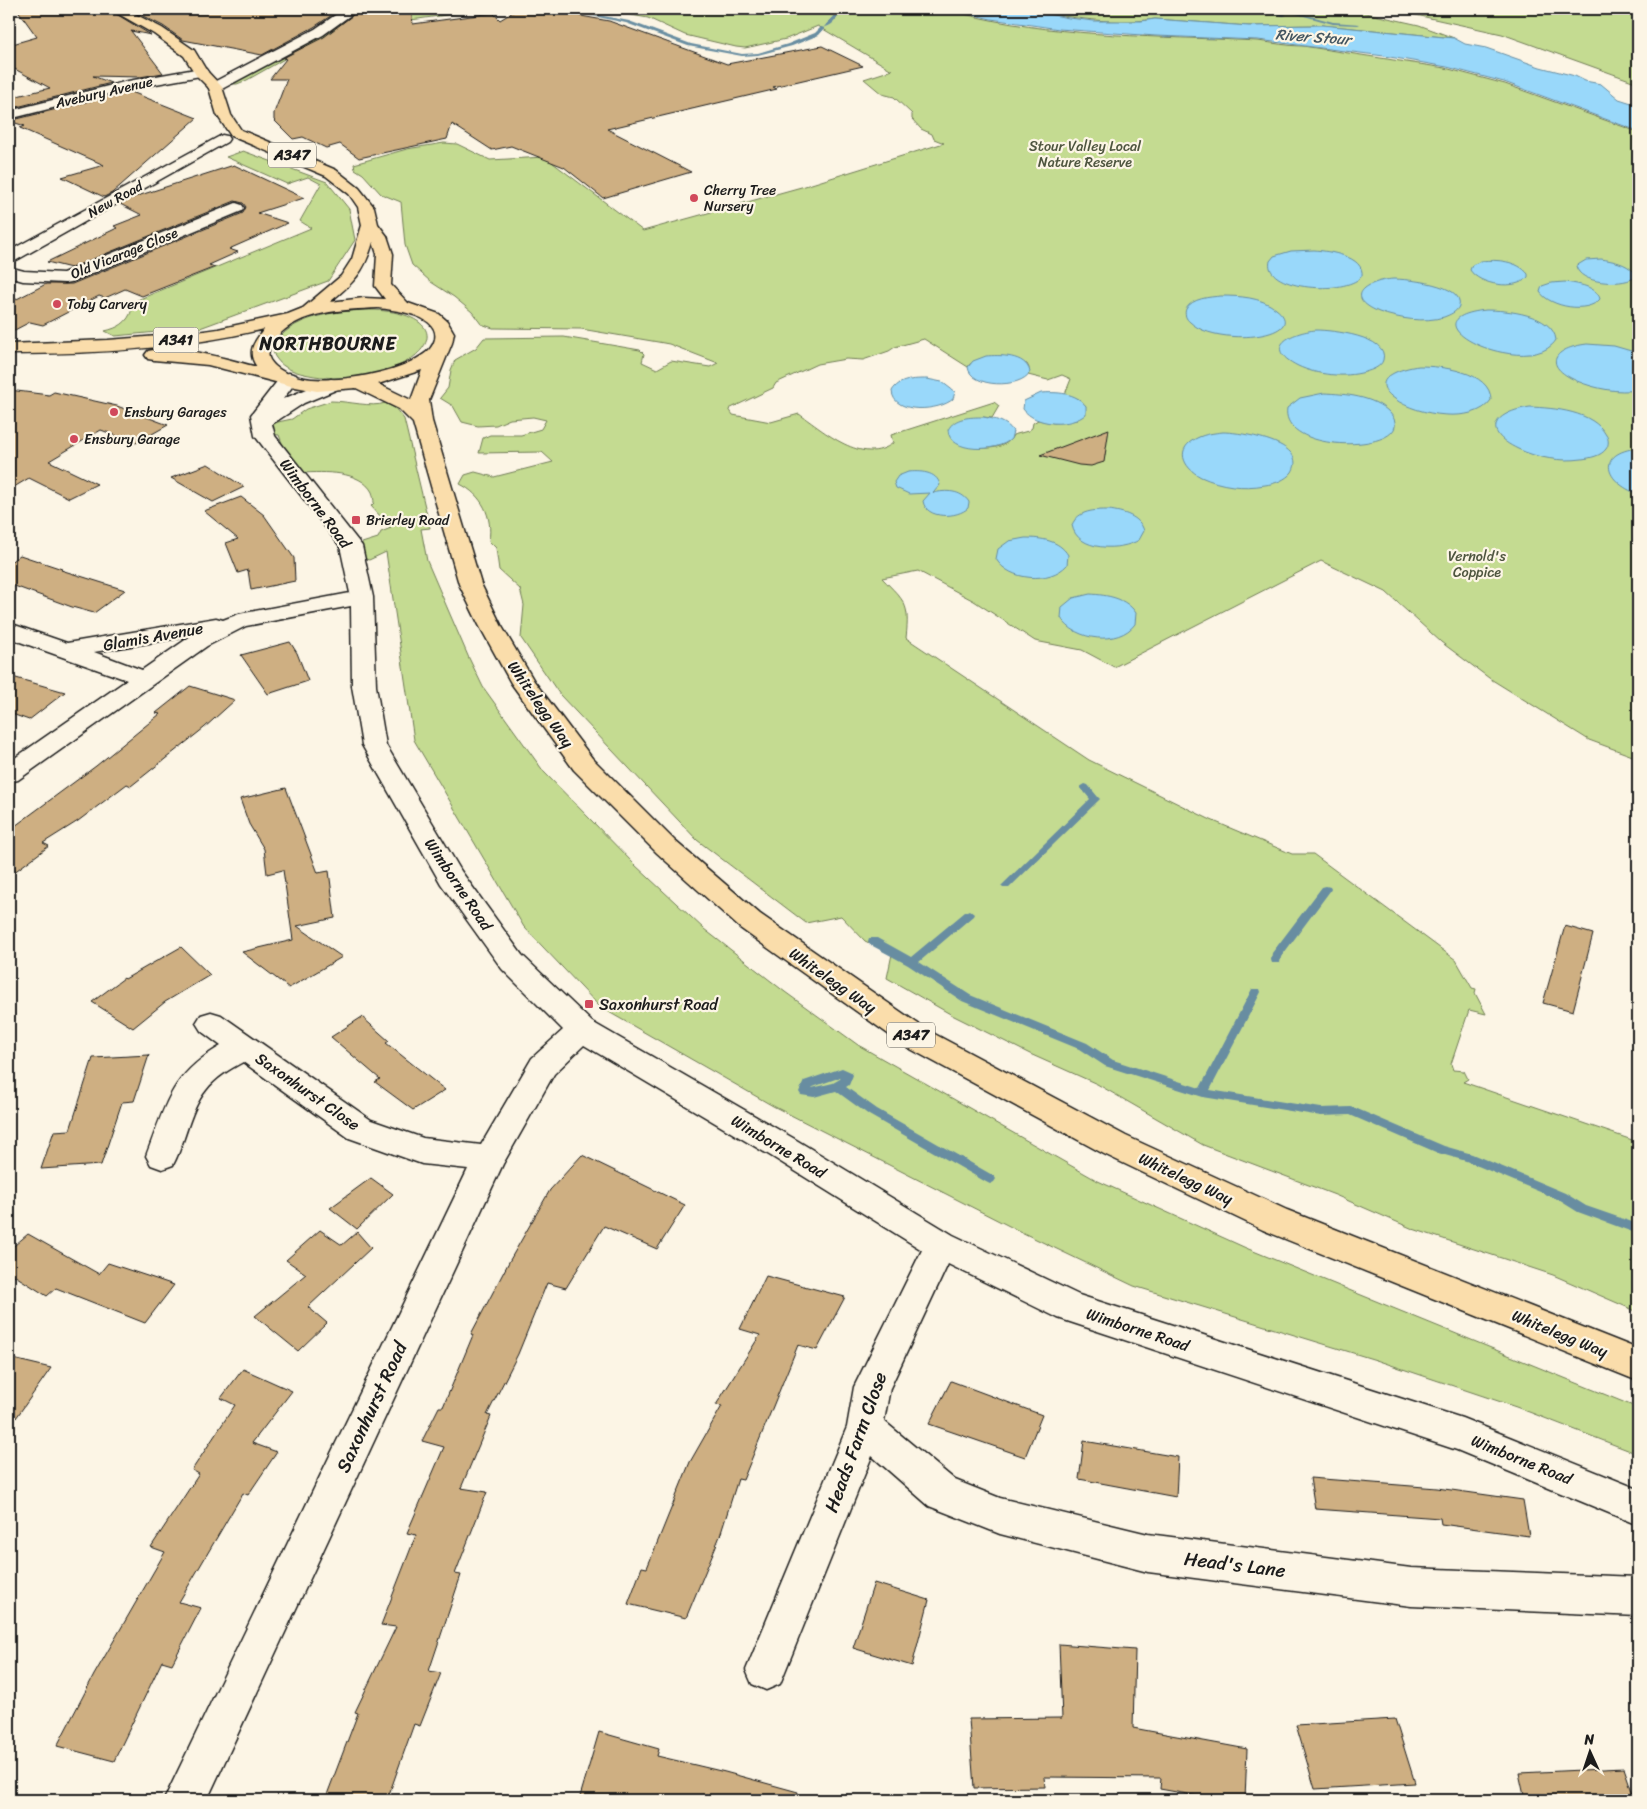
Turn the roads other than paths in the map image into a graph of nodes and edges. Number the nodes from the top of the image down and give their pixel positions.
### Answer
1 (116, 9) edge
2 (353, 9) edge
3 (339, 13) edge
4 (200, 72) junction
5 (215, 87) junction
6 (9, 115) edge
7 (222, 139) dead end
8 (236, 208) dead end
9 (370, 225) junction
10 (9, 258) edge
11 (9, 272) edge
12 (400, 306) junction
13 (300, 316) junction
14 (58, 349) junction
15 (9, 350) edge
16 (439, 350) junction
17 (286, 378) junction
18 (360, 383) junction
19 (330, 385) junction
20 (422, 421) junction
21 (261, 425) junction
22 (362, 597) junction
23 (239, 622) junction
24 (9, 630) edge
25 (67, 650) junction
26 (146, 679) junction
27 (9, 774) edge
28 (211, 1023) dead end
29 (582, 1030) junction
30 (244, 1047) junction
31 (162, 1156) dead end
32 (488, 1159) junction
33 (941, 1245) junction
34 (1638, 1365) edge
35 (864, 1428) junction
36 (1638, 1507) edge
37 (1638, 1597) edge
38 (766, 1670) dead end
39 (185, 1800) edge

1 - 4 main road, A347
2 - 3 street
3 - 5 street
4 - 5 main road, A347
4 - 6 street, Avebury Avenue
5 - 9 main road, A347
7 - 10 street, New Road
8 - 11 street, Old Vicarage Close
9 - 12 main road, A347
9 - 13 main road
12 - 13 main road, Whitelegg Way
12 - 16 main road, Whitelegg Way
13 - 14 main road, A341
13 - 17 main road
14 - 15 main road, A341
14 - 17 main road, A341
16 - 18 main road
16 - 20 main road, Whitelegg Way / A347
17 - 19 main road
17 - 21 street
18 - 19 main road
18 - 20 main road
19 - 21 street
20 - 34 main road, Whitelegg Way / A347
21 - 22 street, Wimborne Road
22 - 23 street
22 - 29 street, Wimborne Road
23 - 25 street, Glamis Avenue
23 - 26 street
24 - 25 street, Glamis Avenue
25 - 26 street, Glamis Avenue
26 - 27 street
28 - 30 street, Saxonhurst Close
29 - 32 street, Saxonhurst Road
29 - 33 street, Wimborne Road
30 - 31 street, Saxonhurst Close
30 - 32 street, Saxonhurst Close
32 - 39 street, Saxonhurst Road
33 - 35 street, Heads Farm Close
33 - 36 street, Wimborne Road
35 - 37 street, Head's Lane
35 - 38 street, Heads Farm Close

